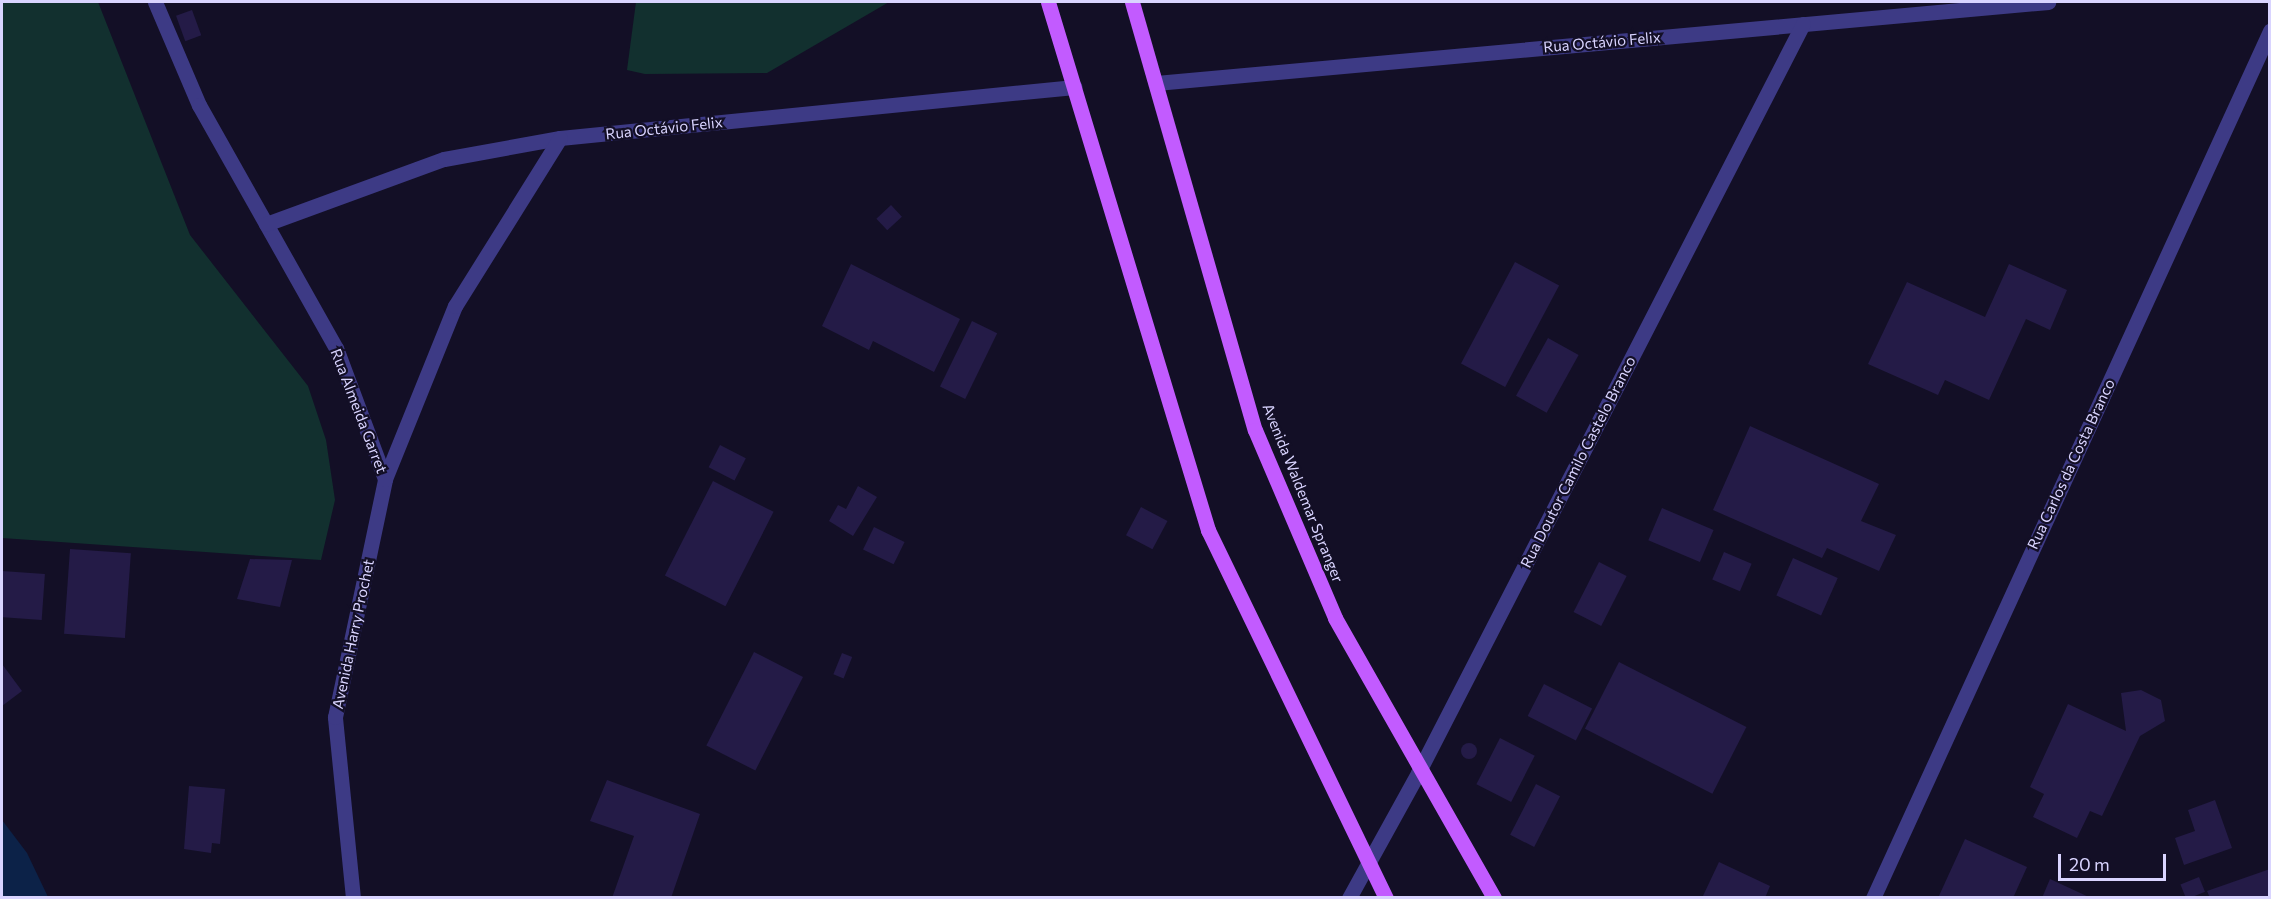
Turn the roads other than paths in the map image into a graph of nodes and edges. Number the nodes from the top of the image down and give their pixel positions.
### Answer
1 (154, 2) edge
2 (1048, 2) edge
3 (1132, 2) edge
4 (2048, 2) edge
5 (1803, 24) junction
6 (2270, 31) edge
7 (1156, 83) junction
8 (1074, 87) junction
9 (560, 138) junction
10 (266, 224) junction
11 (385, 479) junction
12 (1419, 773) junction
13 (1366, 864) junction
14 (353, 897) edge
15 (1349, 897) edge
16 (1386, 897) edge
17 (1494, 897) edge
18 (1873, 897) edge

1 - 10 street, Rua Almeida Garret
2 - 8 main road
3 - 7 main road, Avenida Waldemar Spranger
4 - 5 street, Rua Octávio Felix
5 - 7 street, Rua Octávio Felix
5 - 12 street, Rua Doutor Camilo Castelo Branco
6 - 18 street, Rua Carlos da Costa Branco
7 - 12 main road, Avenida Waldemar Spranger
8 - 9 street, Rua Octávio Felix
8 - 13 main road
9 - 10 street, Rua Octávio Felix
9 - 11 street, Rua Almeida Garret
10 - 11 street, Rua Almeida Garret
11 - 14 street, Avenida Harry Prochet
12 - 13 street, Rua Doutor Camilo Castelo Branco
12 - 17 main road, Avenida Waldemar Spranger
13 - 15 street, Rua Doutor Camilo Castelo Branco
13 - 16 main road

